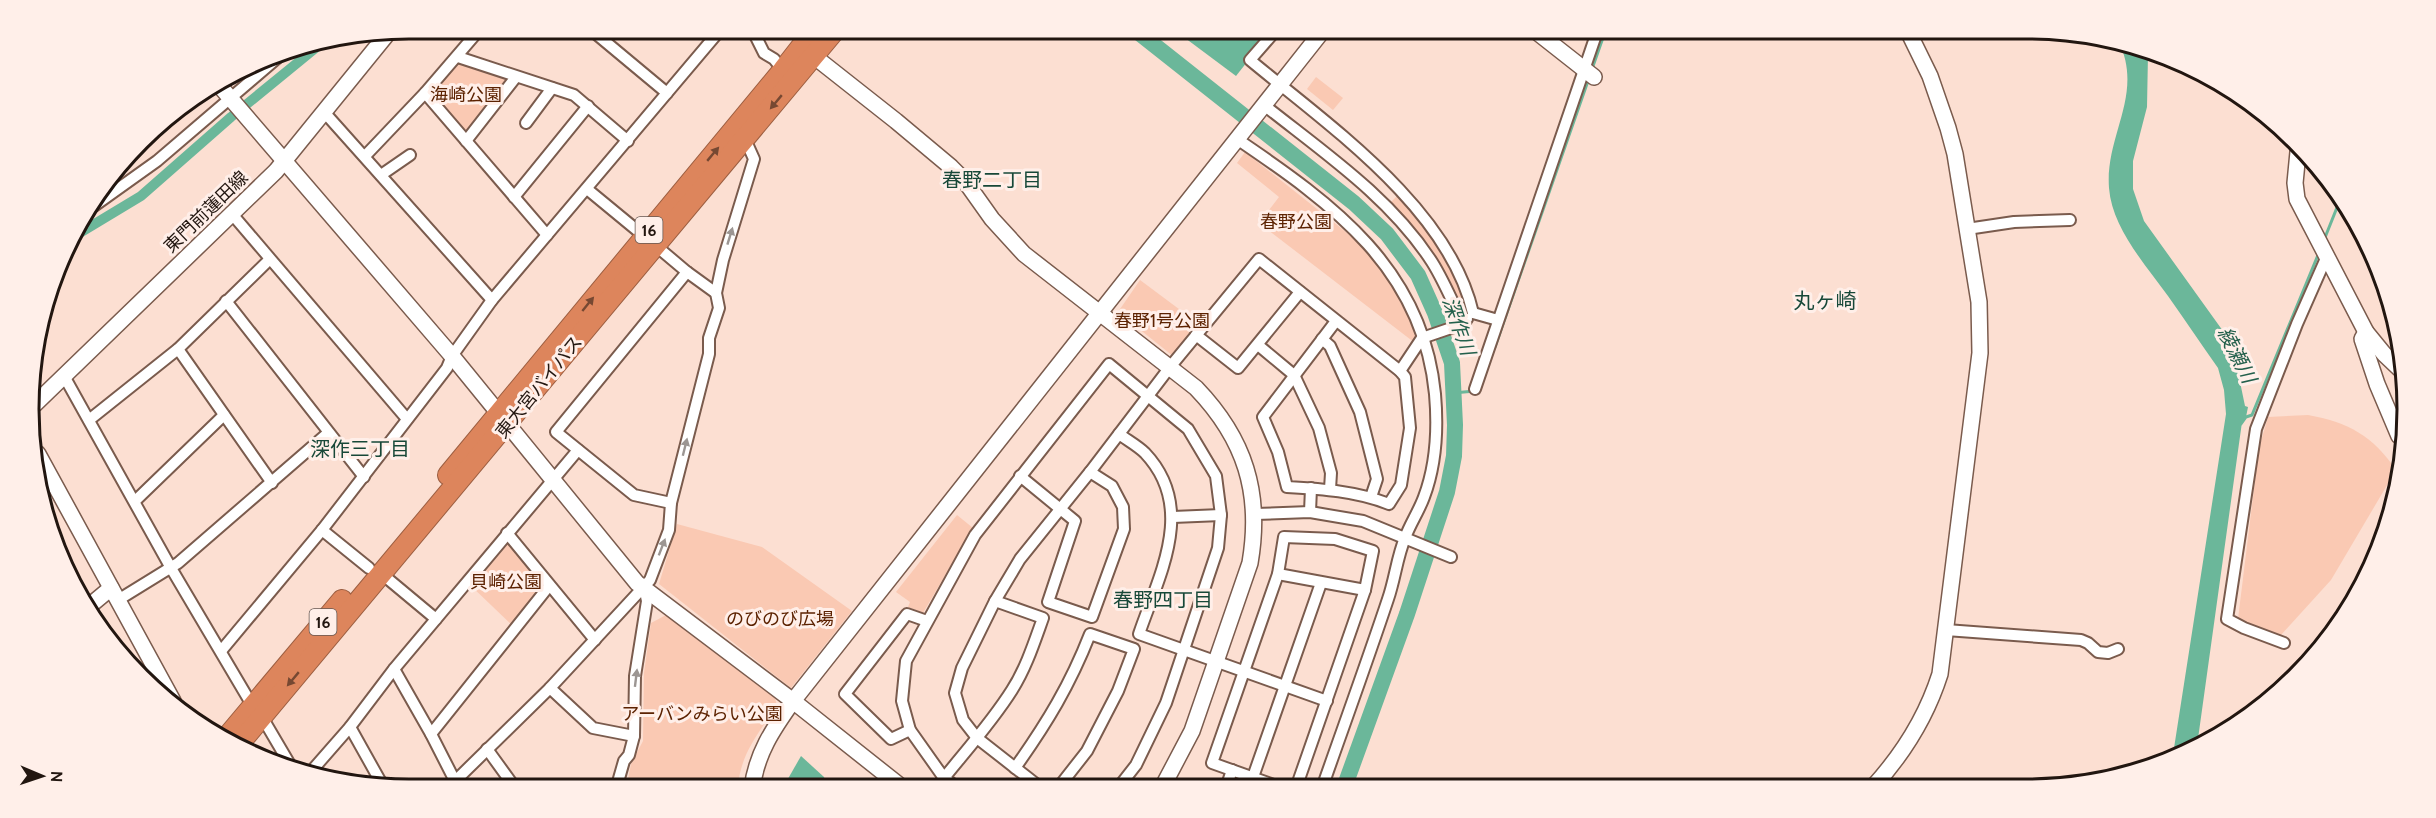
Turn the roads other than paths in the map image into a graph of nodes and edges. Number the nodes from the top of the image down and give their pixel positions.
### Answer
1 (472, 39) edge
2 (606, 39) edge
3 (712, 39) edge
4 (757, 39) edge
5 (811, 39) edge
6 (823, 39) edge
7 (1268, 39) edge
8 (1316, 39) edge
9 (1547, 39) edge
10 (1596, 39) edge
11 (1912, 39) edge
12 (382, 40) edge
13 (807, 52) junction
14 (458, 57) junction
15 (271, 65) edge
16 (783, 70) junction
17 (1589, 73) junction
18 (516, 76) junction
19 (1280, 85) junction
20 (552, 88) junction
21 (223, 90) edge
22 (425, 93) junction
23 (667, 93) junction
24 (235, 105) junction
25 (588, 106) junction
26 (1263, 106) junction
27 (325, 113) junction
28 (526, 123) dead end
29 (1239, 136) junction
30 (745, 139) junction
31 (466, 141) junction
32 (628, 141) junction
33 (410, 155) dead end
34 (365, 156) junction
35 (2298, 157) edge
36 (284, 163) junction
37 (381, 175) junction
38 (587, 189) junction
39 (514, 197) junction
40 (104, 199) edge
41 (232, 214) junction
42 (2070, 220) dead end
43 (1967, 229) junction
44 (547, 235) junction
45 (649, 240) junction
46 (2323, 249) junction
47 (269, 260) junction
48 (687, 272) junction
49 (1300, 292) junction
50 (717, 293) junction
51 (492, 300) junction
52 (226, 302) junction
53 (1100, 312) junction
54 (1473, 313) junction
55 (1498, 320) junction
56 (1336, 321) junction
57 (1462, 324) junction
58 (2366, 332) junction
59 (1196, 335) junction
60 (1422, 338) junction
61 (1322, 339) junction
62 (1258, 345) junction
63 (178, 349) junction
64 (452, 356) junction
65 (2394, 364) edge
66 (1170, 367) junction
67 (1400, 371) junction
68 (1294, 375) junction
69 (64, 376) junction
70 (1475, 388) dead end
71 (1149, 395) junction
72 (39, 400) edge
73 (224, 415) junction
74 (407, 419) junction
75 (89, 420) junction
76 (502, 420) junction
77 (2396, 429) edge
78 (328, 433) junction
79 (1119, 434) junction
80 (578, 450) junction
81 (43, 463) edge
82 (1090, 472) junction
83 (364, 477) junction
84 (1020, 477) junction
85 (552, 480) junction
86 (272, 483) junction
87 (1311, 488) junction
88 (1330, 489) junction
89 (1371, 497) junction
90 (135, 501) junction
91 (671, 503) junction
92 (1060, 508) junction
93 (1310, 512) junction
94 (1255, 514) junction
95 (1221, 515) junction
96 (1173, 517) junction
97 (1340, 517) junction
98 (322, 530) junction
99 (507, 533) junction
100 (1404, 538) junction
101 (1335, 539) junction
102 (1451, 557) dead end
103 (171, 568) junction
104 (375, 571) junction
105 (1278, 574) junction
106 (1321, 583) junction
107 (549, 586) junction
108 (644, 587) junction
109 (1365, 590) junction
110 (114, 594) junction
111 (995, 601) junction
112 (95, 604) edge
113 (435, 619) junction
114 (927, 621) junction
115 (1946, 630) junction
116 (595, 640) junction
117 (2284, 643) dead end
118 (2118, 649) dead end
119 (222, 651) junction
120 (1184, 651) junction
121 (1216, 661) junction
122 (394, 669) junction
123 (1245, 672) junction
124 (1286, 686) junction
125 (166, 687) edge
126 (550, 688) junction
127 (793, 701) junction
128 (1327, 701) junction
129 (257, 711) junction
130 (350, 727) junction
131 (910, 730) junction
132 (231, 733) edge
133 (432, 734) junction
134 (634, 736) junction
135 (976, 738) junction
136 (242, 739) edge
137 (487, 749) junction
138 (286, 757) edge
139 (315, 767) edge
140 (1015, 768) junction
141 (1232, 770) junction
142 (378, 777) edge
143 (1253, 777) junction
144 (944, 778) joint
145 (449, 779) edge
146 (457, 779) edge
147 (509, 779) edge
148 (619, 779) edge
149 (753, 779) edge
150 (891, 779) edge
151 (1029, 779) edge
152 (1065, 779) edge
153 (1125, 779) edge
154 (1169, 779) edge
155 (1229, 779) edge
156 (1258, 779) edge
157 (1299, 779) edge
158 (1325, 779) edge
159 (1880, 779) edge

1 - 14 street
2 - 23 street
3 - 23 street
4 - 16 street
5 - 13 highway, 東大宮バイパス / 16
6 - 13 highway, 東大宮バイパス / 16
7 - 19 street
8 - 19 street
9 - 17 street
10 - 17 street
11 - 43 street
12 - 27 street, 東門前蓮田線
13 - 16 highway, 東大宮バイパス / 16
13 -> 30 highway, 東大宮バイパス / 16
13 - 53 street
14 - 18 street
14 - 22 street
15 - 24 street
45 -> 16 highway, 東大宮バイパス / 16
17 - 55 street
18 - 20 street
18 - 31 street
19 - 26 street
19 - 54 street
20 - 25 street
20 - 28 street
21 - 24 street
22 - 31 street
22 - 34 street
23 - 32 street
24 - 36 street
24 - 40 street
25 - 32 street
25 - 39 street
26 - 29 street
26 - 57 street
27 - 34 street
27 - 36 street, 東門前蓮田線
29 - 53 street
29 - 60 street
30 - 45 highway, 東大宮バイパス / 16
50 -> 30 street
31 - 39 street
32 - 38 street
33 - 37 street
34 - 37 street
35 - 46 street
36 - 41 street, 東門前蓮田線
36 - 64 street
37 - 51 street
38 - 44 street
38 - 45 street
39 - 44 street
41 - 47 street
41 - 69 street, 東門前蓮田線
42 - 43 street
43 - 115 street
44 - 51 street
45 - 48 street
45 - 76 highway, 東大宮バイパス / 16
46 - 58 street
46 - 117 street
47 - 52 street
47 - 74 street
48 - 50 street
48 - 80 street
49 - 56 street
49 - 59 street
49 - 62 street
91 -> 50 street
51 - 64 street
52 - 63 street
52 - 78 street
53 - 66 street
53 - 127 street
54 - 55 street
54 - 57 street
55 - 70 street
56 - 61 street
56 - 67 street
57 - 60 street
58 - 65 street
58 - 77 street
59 - 62 street
59 - 66 street
60 - 67 street
60 - 100 street
61 - 68 street
61 - 89 street
62 - 68 street
63 - 73 street
63 - 75 street
64 - 74 street
64 - 76 street
66 - 71 street
66 - 94 street
67 - 89 street
68 - 87 street
68 - 88 street
69 - 72 street, 東門前蓮田線
69 - 75 street
71 - 79 street
71 - 84 street
71 - 95 street
73 - 86 street
73 - 90 street
74 - 83 street
75 - 90 street
76 - 85 street
76 - 104 highway, 東大宮バイパス / 16
78 - 83 street
78 - 86 street
79 - 82 street
79 - 96 street
80 - 85 street
80 - 91 street
81 - 110 street
82 - 92 street
82 - 92 street
83 - 98 street
84 - 92 street
84 - 114 street
85 - 99 street
85 - 108 street
86 - 103 street
87 - 88 street
87 - 93 street
88 - 89 street
90 - 103 street
108 -> 91 street
92 - 111 street
93 - 94 street
93 - 97 street
94 - 121 street
95 - 96 street
95 - 120 street
96 - 120 street
97 - 100 street
97 - 101 street
98 - 104 street
98 - 119 street
99 - 107 street
99 - 113 street
100 - 102 street
100 - 158 street
101 - 105 street
101 - 109 street
103 - 110 street
103 - 119 street
104 - 113 street
104 - 129 highway, 東大宮バイパス / 16
105 - 106 street
105 - 123 street
106 - 109 street
106 - 124 street
107 - 116 street
107 - 133 street
108 - 116 street
108 - 127 street
134 -> 108 street
109 - 128 street
110 - 112 street
110 - 125 street
111 - 135 street
111 - 135 street
113 - 122 street
114 - 131 street
114 - 131 street
115 - 118 street
115 - 159 street
116 - 126 street
119 - 129 street
120 - 121 street
120 - 153 street
121 - 123 street
121 - 154 street
122 - 130 street
122 - 133 street
123 - 124 street
123 - 141 street
124 - 128 street
124 - 143 street
126 - 134 street
126 - 137 street
127 - 149 street
127 - 150 street
128 - 157 street
129 - 132 highway, 東大宮バイパス / 16
129 - 136 highway, 東大宮バイパス / 16
129 - 138 street
130 - 139 street
130 - 142 street
131 - 144 street
133 - 145 street
134 - 148 street
135 - 140 street
135 - 144 street
137 - 146 street
137 - 147 street
140 - 151 street
140 - 152 street
141 - 143 street
141 - 155 street
143 - 156 street

